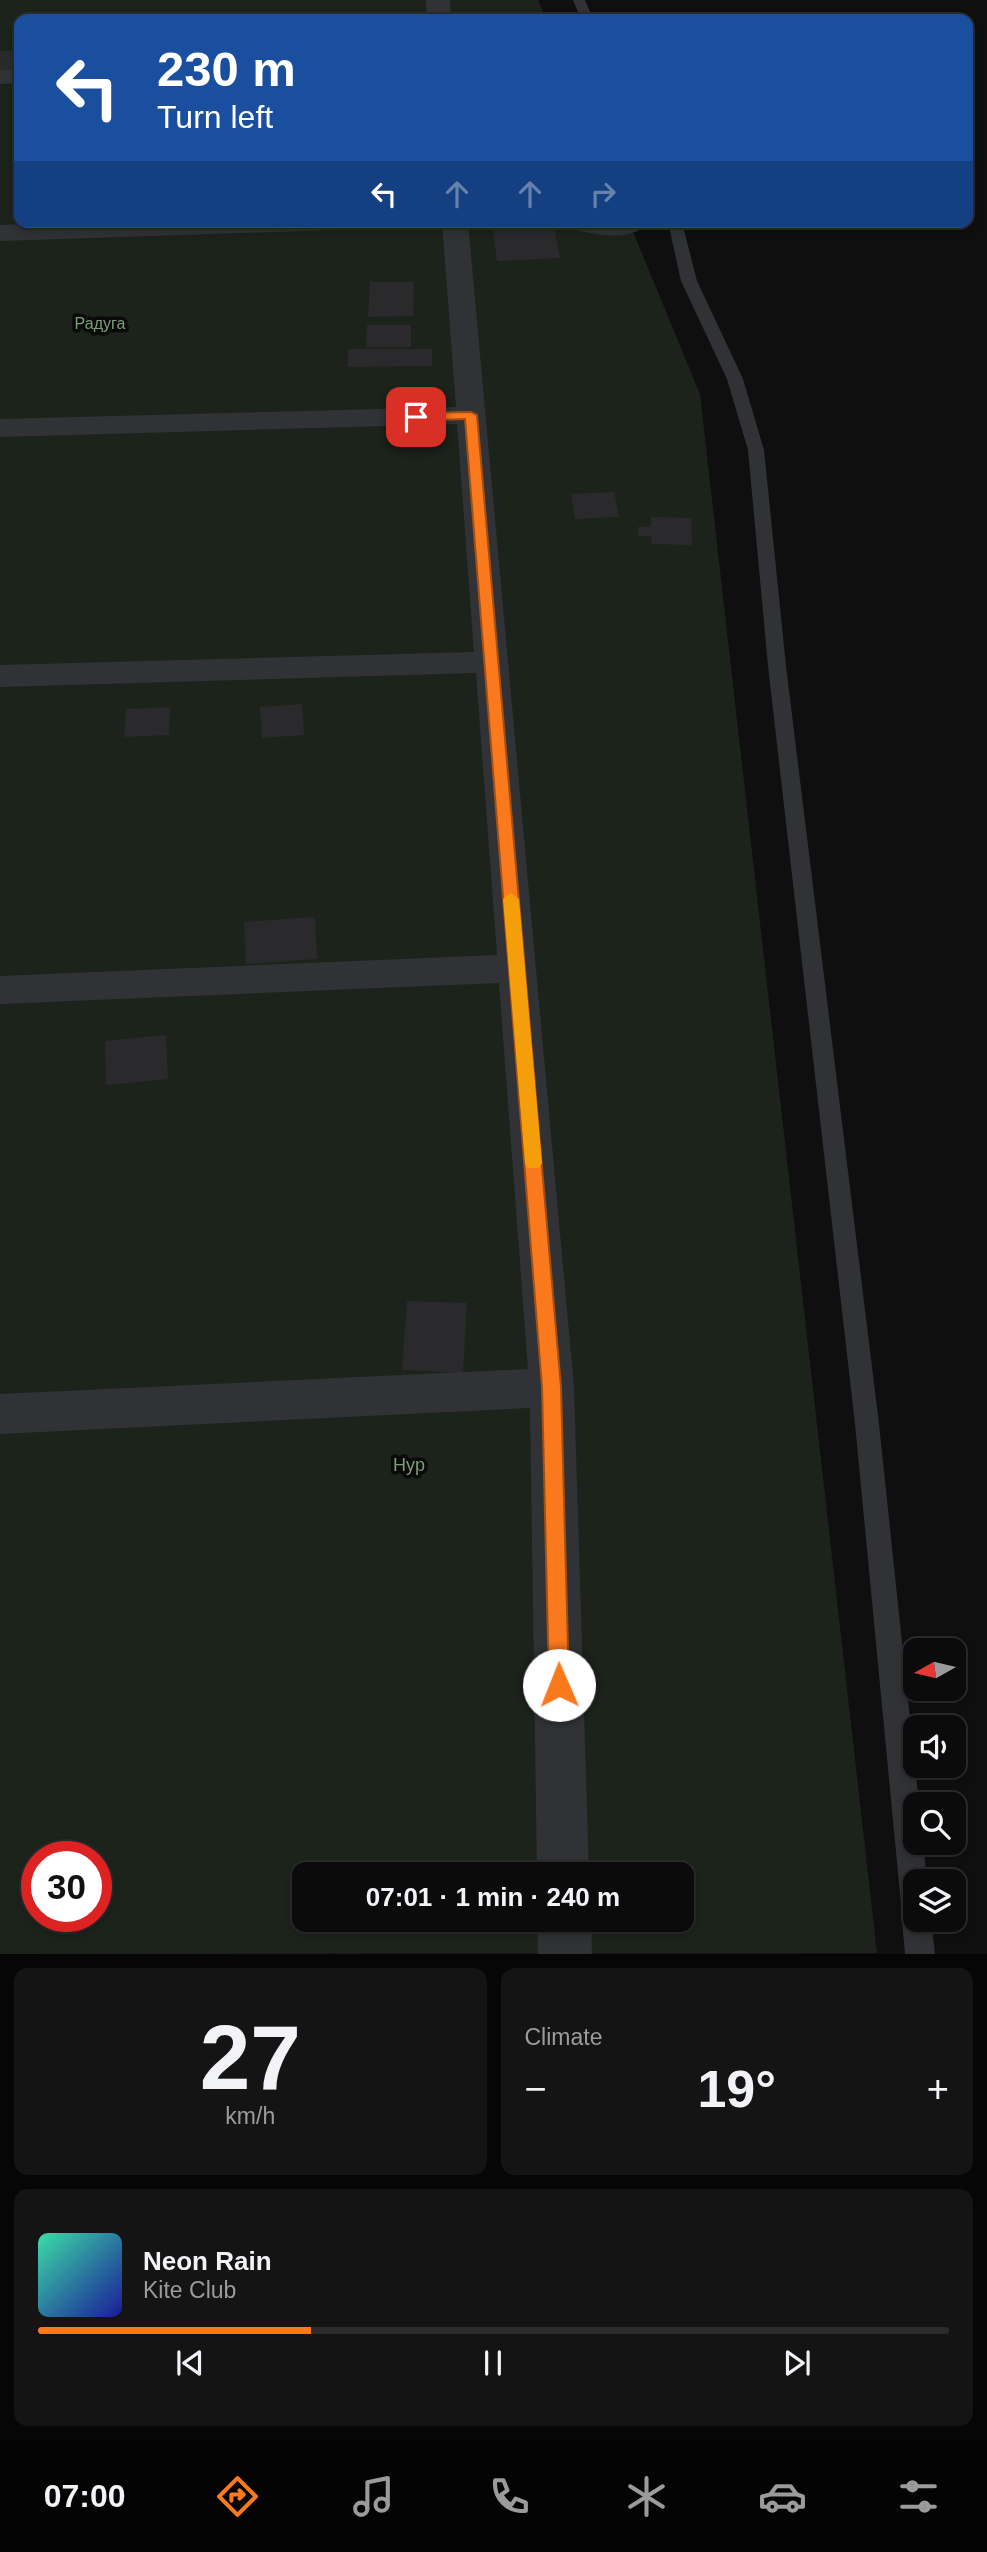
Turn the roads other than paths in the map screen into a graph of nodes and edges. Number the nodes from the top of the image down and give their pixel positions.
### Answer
1 (153, 228) edge
2 (455, 228) edge
3 (599, 228) edge
4 (623, 228) edge
5 (676, 228) edge
6 (0, 233) edge
7 (471, 415) junction
8 (0, 428) edge
9 (491, 662) junction
10 (0, 676) edge
11 (517, 968) junction
12 (0, 990) edge
13 (552, 1387) junction
14 (0, 1414) edge
15 (563, 1862) edge
16 (912, 1869) edge
17 (564, 1932) edge
18 (918, 1932) edge
19 (565, 1954) edge
20 (920, 1954) edge

1 - 6 street
2 - 7 street
3 - 4 street
5 - 16 lane
7 - 8 street
7 - 9 street
9 - 10 street
9 - 11 street
11 - 12 street
11 - 13 street
13 - 14 street
13 - 15 street
17 - 19 street
18 - 20 lane

